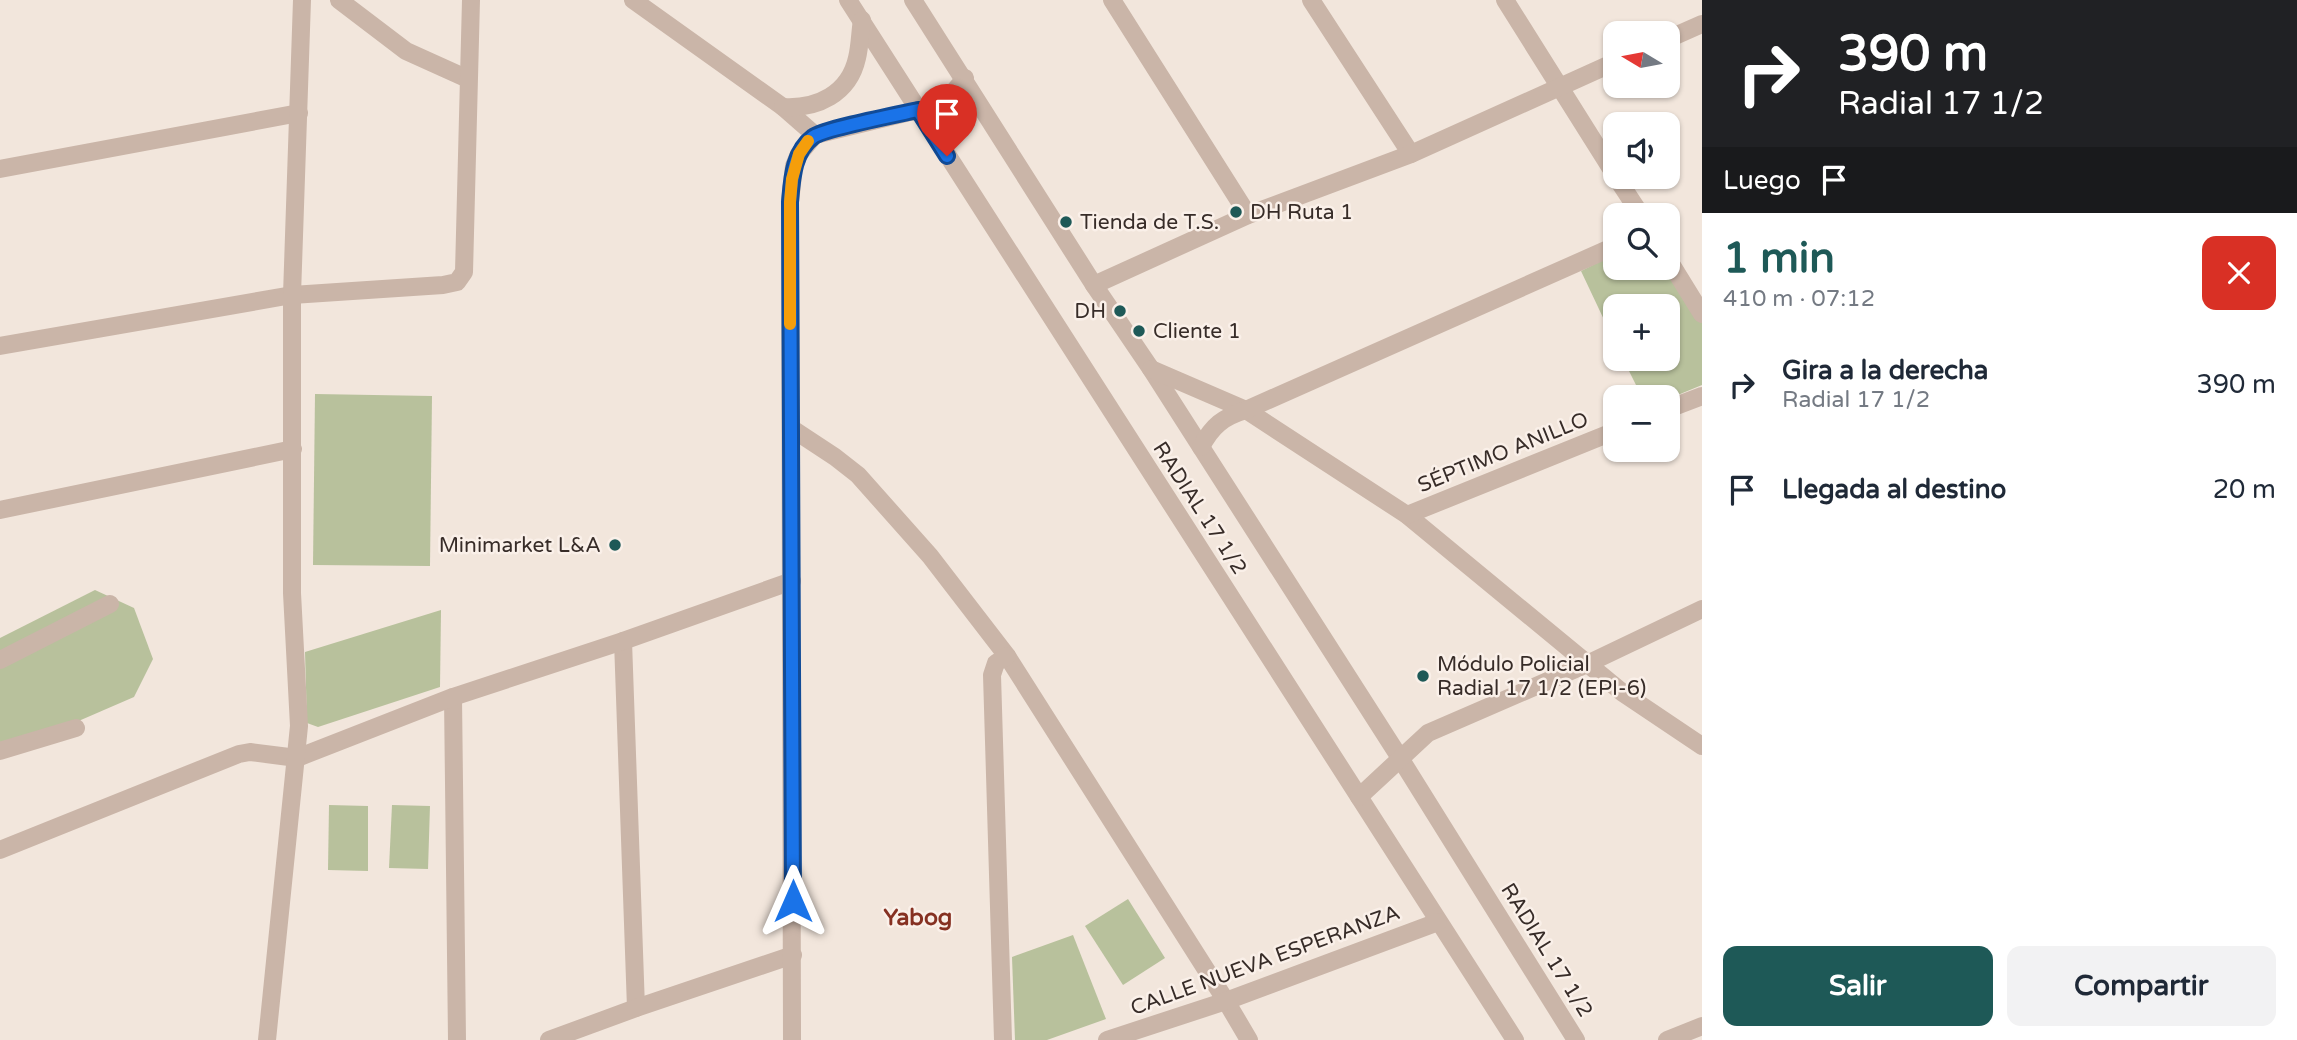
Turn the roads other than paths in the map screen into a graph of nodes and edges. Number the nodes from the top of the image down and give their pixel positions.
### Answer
1 (302, 0) edge
2 (339, 0) edge
3 (471, 0) edge
4 (633, 0) edge
5 (848, 0) edge
6 (913, 0) edge
7 (1112, 0) edge
8 (1311, 0) edge
9 (1505, 0) edge
10 (862, 20) junction
11 (1702, 24) edge
12 (1680, 34) edge
13 (1603, 67) edge
14 (965, 78) junction
15 (468, 79) junction
16 (1559, 85) junction
17 (783, 107) junction
18 (918, 110) junction
19 (299, 113) junction
20 (815, 135) junction
21 (1411, 154) junction
22 (1603, 155) edge
23 (0, 169) edge
24 (1248, 215) junction
25 (1603, 251) edge
26 (1680, 278) edge
27 (1094, 285) junction
28 (292, 295) junction
29 (1702, 314) edge
30 (0, 346) edge
31 (1151, 369) junction
32 (1702, 396) edge
33 (1680, 405) edge
34 (1246, 410) junction
35 (790, 428) junction
36 (1603, 436) edge
37 (1201, 446) junction
38 (293, 449) junction
39 (0, 510) edge
40 (1407, 515) junction
41 (792, 581) junction
42 (110, 604) dead end
43 (1702, 609) edge
44 (623, 641) junction
45 (1007, 656) junction
46 (0, 660) edge
47 (1587, 664) junction
48 (453, 698) junction
49 (76, 728) dead end
50 (1702, 746) edge
51 (0, 751) edge
52 (298, 758) junction
53 (1400, 758) junction
54 (1359, 797) junction
55 (0, 850) edge
56 (1438, 922) junction
57 (793, 955) junction
58 (1226, 1000) junction
59 (636, 1007) junction
60 (1702, 1026) edge
61 (267, 1040) edge
62 (457, 1040) edge
63 (549, 1040) edge
64 (792, 1040) edge
65 (1003, 1040) edge
66 (1107, 1040) edge
67 (1248, 1040) edge
68 (1515, 1040) edge
69 (1576, 1040) edge
70 (1667, 1040) edge

1 - 19 street
2 - 15 street
3 - 15 street
4 - 17 street
5 - 10 street, RADIAL 17 1/2
6 - 14 street, RADIAL 17 1/2
7 - 24 street
8 - 21 street
9 - 16 street
10 - 17 street
10 - 18 street, RADIAL 17 1/2
11 - 12 street
13 - 16 street
14 - 18 street
14 - 27 street, RADIAL 17 1/2
15 - 28 street
16 - 21 street
16 - 22 street
17 - 20 street
18 - 20 street
18 - 54 street, RADIAL 17 1/2
19 - 23 street
19 - 28 street
20 - 35 street
21 - 24 street
24 - 27 street
25 - 34 street
26 - 29 street
27 - 31 street, RADIAL 17 1/2
28 - 30 street
28 - 38 street
31 - 34 street
31 - 37 street, RADIAL 17 1/2
32 - 33 street
34 - 37 street
34 - 40 street
35 - 41 street
35 - 45 street
36 - 40 street, SÉPTIMO ANILLO
37 - 53 street, RADIAL 17 1/2
38 - 39 street
38 - 52 street
40 - 47 street
41 - 44 street
41 - 57 street
42 - 46 street
43 - 47 street
44 - 48 street
44 - 59 street
45 - 58 street
45 - 65 street
47 - 50 street
47 - 53 street
48 - 52 street
48 - 62 street
49 - 51 street
52 - 55 street
52 - 61 street
53 - 54 street
53 - 69 street, RADIAL 17 1/2
54 - 56 street, RADIAL 17 1/2
56 - 58 street, CALLE NUEVA ESPERANZA
56 - 68 street, RADIAL 17 1/2
57 - 59 street
57 - 64 street
58 - 66 street, CALLE NUEVA ESPERANZA
58 - 67 street
59 - 63 street
60 - 70 street

